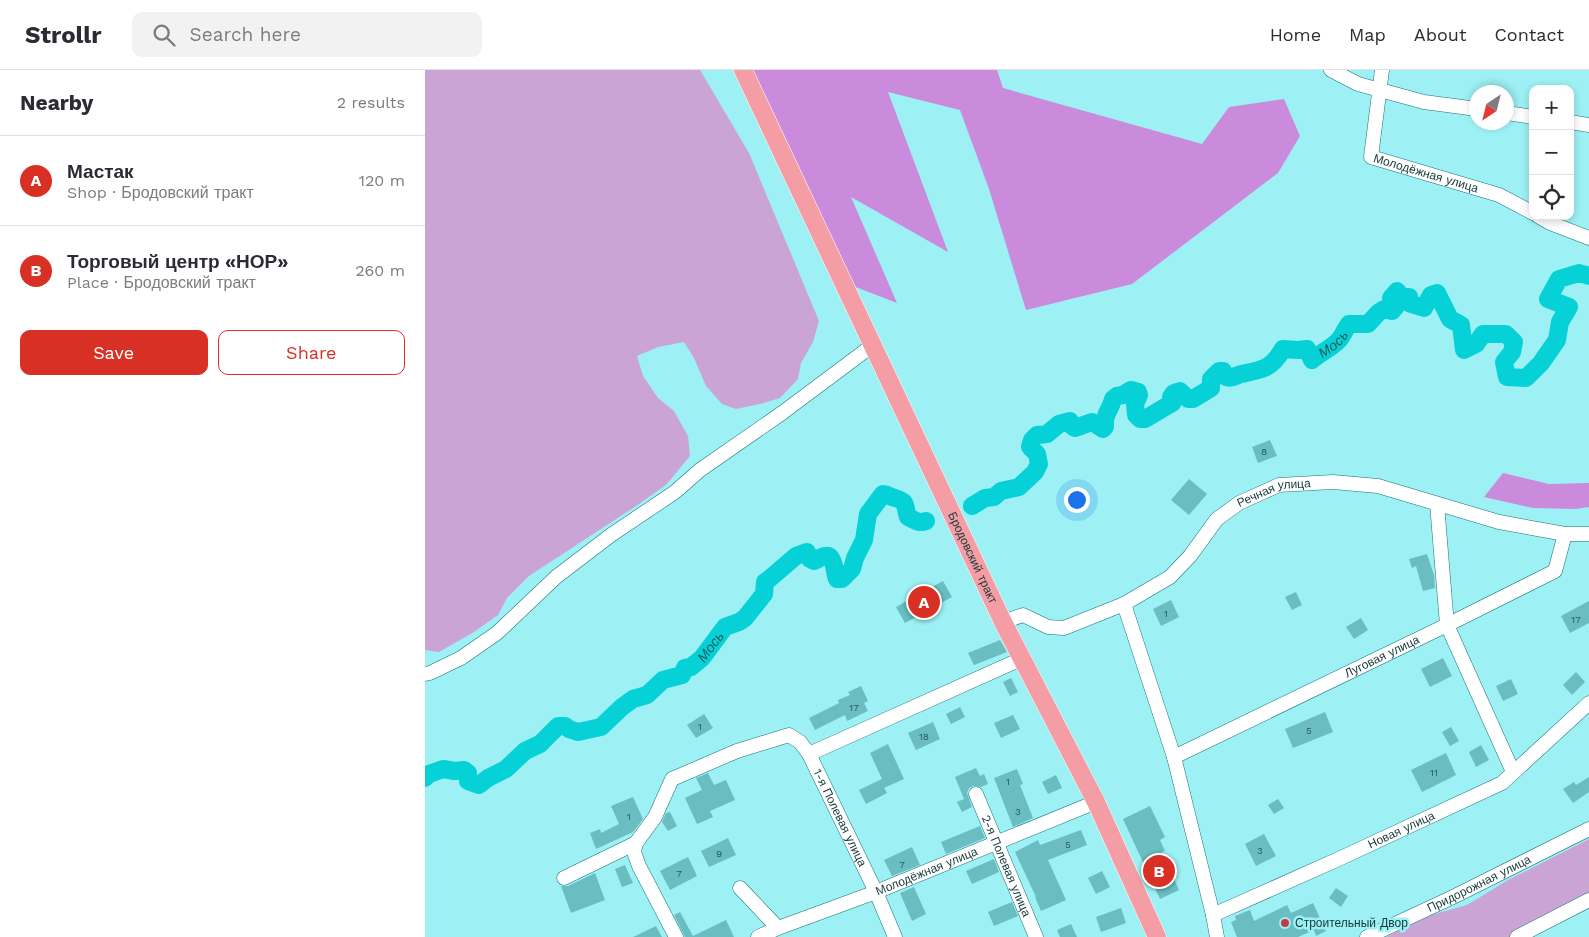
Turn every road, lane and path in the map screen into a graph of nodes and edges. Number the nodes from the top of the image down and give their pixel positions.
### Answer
1 (743, 70) edge
2 (1331, 70) edge
3 (1382, 70) edge
4 (1379, 89) junction
5 (1469, 108) edge
6 (1514, 114) edge
7 (1529, 116) edge
8 (1574, 123) edge
9 (1589, 125) edge
10 (1529, 212) edge
11 (1545, 220) edge
12 (1589, 238) edge
13 (873, 345) junction
14 (1437, 504) junction
15 (1565, 534) junction
16 (1589, 534) edge
17 (1124, 604) junction
18 (1003, 622) junction
19 (1447, 625) junction
20 (1021, 659) junction
21 (425, 674) edge
22 (1589, 703) edge
23 (809, 754) junction
24 (1174, 757) junction
25 (1513, 772) junction
26 (977, 794) dead end
27 (1096, 802) junction
28 (1589, 829) edge
29 (636, 843) junction
30 (997, 843) junction
31 (564, 878) dead end
32 (740, 888) dead end
33 (876, 892) junction
34 (1589, 900) edge
35 (1213, 915) junction
36 (777, 928) junction
37 (890, 936) edge
38 (676, 937) edge
39 (758, 937) edge
40 (1036, 937) edge
41 (1157, 937) edge
42 (1217, 937) edge
43 (1367, 937) edge
44 (1517, 937) edge

1 - 13 main road, Бродовский тракт
2 - 4 street
3 - 4 street, Молодёжная улица
4 - 5 street
4 - 10 street, Молодёжная улица
6 - 7 street
8 - 9 street
11 - 12 street
13 - 18 main road, Бродовский тракт
13 - 21 street
14 - 15 street, Речная улица
14 - 17 street, Речная улица
14 - 19 street
15 - 16 street, Речная улица
15 - 19 street, Луговая улица
17 - 18 street, Речная улица
17 - 24 street
18 - 20 main road, Бродовский тракт
19 - 24 street, Луговая улица
19 - 25 street
20 - 23 street
20 - 27 main road, Бродовский тракт
22 - 25 street, Новая улица
23 - 29 street, 1-я Полевая улица
23 - 33 street, 1-я Полевая улица
24 - 35 street
25 - 35 street, Новая улица
26 - 30 street, 2-я Полевая улица
27 - 30 street, Молодёжная улица
27 - 41 main road, Бродовский тракт
28 - 43 street, Придорожная улица
29 - 31 street
29 - 38 street
30 - 33 street, Молодёжная улица
30 - 40 street, 2-я Полевая улица
32 - 36 street
33 - 36 street, Молодёжная улица
33 - 37 street, 1-я Полевая улица
34 - 44 street
35 - 42 street
36 - 39 street, Молодёжная улица

